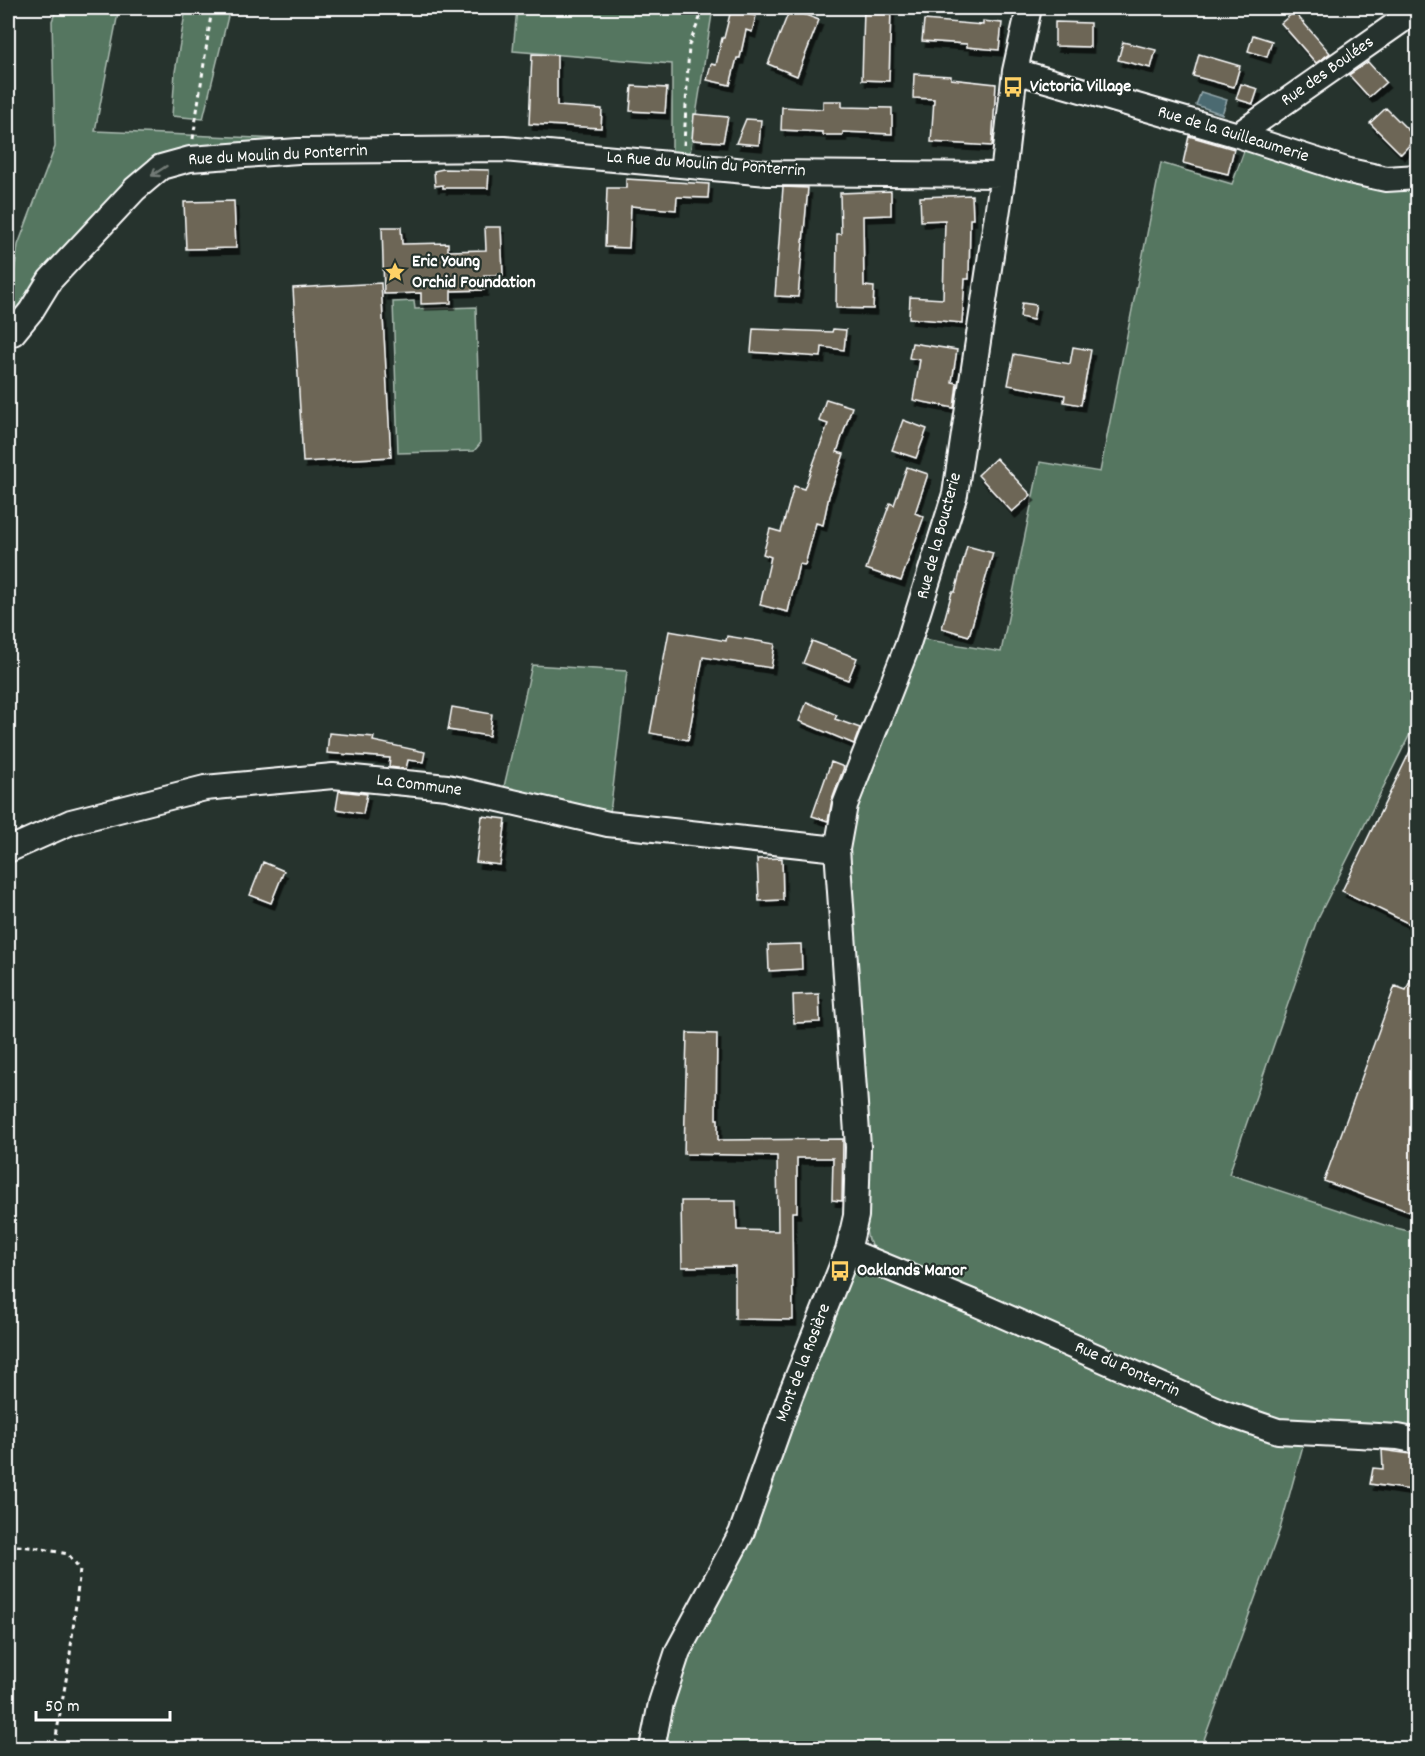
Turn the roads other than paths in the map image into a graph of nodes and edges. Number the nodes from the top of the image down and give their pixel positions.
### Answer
1 (1029, 8) edge
2 (1418, 9) edge
3 (1015, 71) junction
4 (1238, 135) junction
5 (445, 149) joint
6 (1003, 175) junction
7 (1418, 177) edge
8 (8, 333) edge
9 (837, 849) junction
10 (8, 850) edge
11 (848, 1251) junction
12 (1418, 1441) edge
13 (652, 1749) edge

1 - 3 street, Rue de la Boucterie
2 - 4 street, Rue des Boulées
3 - 4 street, Rue de la Guilleaumerie
3 - 6 street, Rue de la Boucterie
4 - 7 street, Rue de la Guilleaumerie
5 - 6 street, La Rue du Moulin du Ponterrin
5 -> 8 street, Rue du Moulin du Ponterrin
6 - 9 street, Rue de la Boucterie
9 - 10 street, La Commune
9 - 11 street, Mont de la Rosière
11 - 12 street, Rue du Ponterrin
11 - 13 street, Mont de la Rosière

